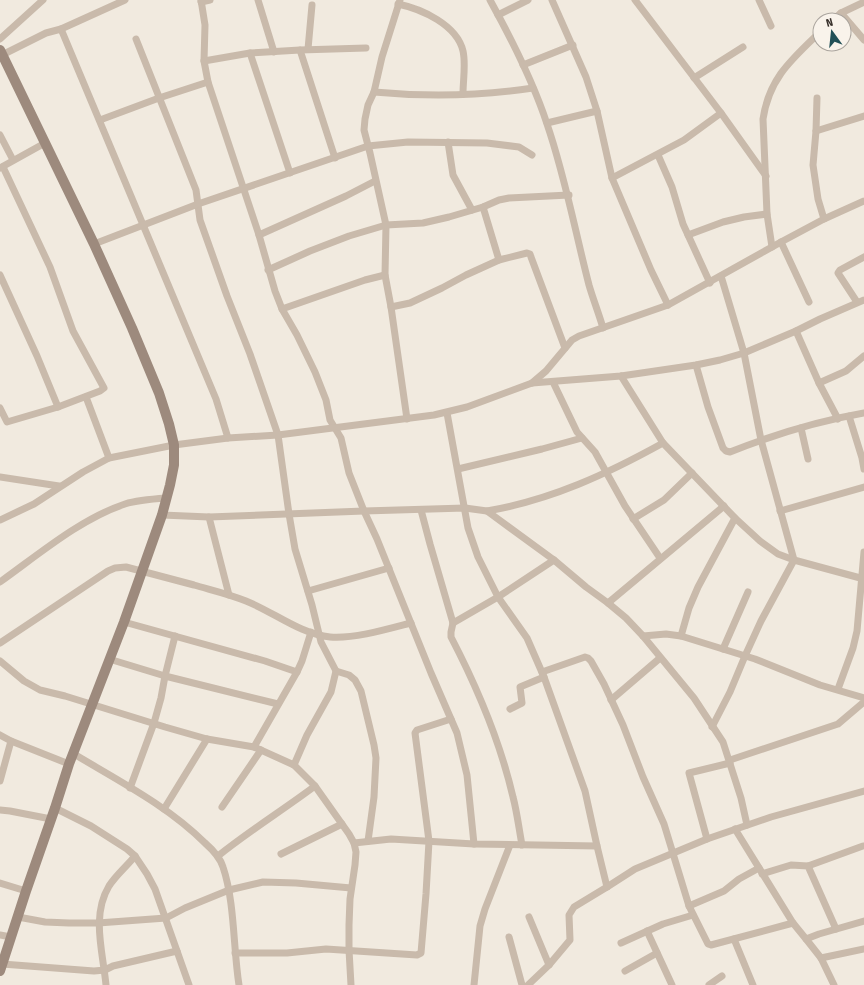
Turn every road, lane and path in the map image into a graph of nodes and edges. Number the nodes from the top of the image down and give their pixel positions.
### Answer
1 (43, 0) edge
2 (125, 0) edge
3 (210, 0) edge
4 (258, 0) edge
5 (490, 0) edge
6 (528, 0) edge
7 (552, 0) edge
8 (635, 0) edge
9 (759, 0) edge
10 (201, 1) edge
11 (399, 2) edge
12 (864, 2) edge
13 (312, 5) dead end
14 (843, 12) edge
15 (498, 15) junction
16 (771, 26) dead end
17 (852, 26) edge
18 (61, 29) junction
19 (0, 38) edge
20 (136, 39) dead end
21 (812, 40) edge
22 (864, 40) edge
23 (573, 45) junction
24 (743, 47) dead end
25 (366, 48) dead end
26 (308, 49) junction
27 (300, 50) junction
28 (274, 52) junction
29 (250, 53) junction
30 (1, 54) edge
31 (204, 61) junction
32 (523, 65) junction
33 (694, 78) junction
34 (208, 82) junction
35 (533, 88) junction
36 (374, 92) junction
37 (463, 94) junction
38 (159, 98) junction
39 (817, 98) dead end
40 (596, 112) junction
41 (721, 113) junction
42 (864, 116) edge
43 (100, 120) junction
44 (547, 123) junction
45 (816, 131) junction
46 (0, 135) edge
47 (448, 142) junction
48 (45, 143) junction
49 (368, 146) junction
50 (532, 155) dead end
51 (658, 155) junction
52 (335, 158) junction
53 (13, 160) junction
54 (1, 167) edge
55 (290, 173) junction
56 (766, 176) junction
57 (612, 178) junction
58 (375, 181) junction
59 (244, 189) junction
60 (569, 195) junction
61 (864, 201) edge
62 (198, 204) junction
63 (483, 207) junction
64 (472, 210) junction
65 (767, 214) junction
66 (824, 219) junction
67 (144, 225) junction
68 (386, 225) junction
69 (259, 235) junction
70 (688, 235) junction
71 (781, 242) junction
72 (94, 244) junction
73 (772, 247) junction
74 (864, 257) edge
75 (499, 260) junction
76 (268, 270) junction
77 (0, 275) edge
78 (386, 275) junction
79 (721, 276) junction
80 (710, 283) junction
81 (861, 301) edge
82 (809, 302) dead end
83 (668, 305) junction
84 (391, 307) junction
85 (282, 309) junction
86 (603, 328) junction
87 (796, 331) junction
88 (565, 348) junction
89 (744, 353) junction
90 (864, 356) edge
91 (696, 365) junction
92 (621, 376) junction
93 (553, 382) junction
94 (532, 383) junction
95 (819, 384) junction
96 (86, 397) junction
97 (58, 407) junction
98 (0, 408) edge
99 (447, 413) junction
100 (864, 413) edge
101 (849, 416) junction
102 (407, 419) junction
103 (838, 419) junction
104 (7, 422) junction
105 (0, 426) edge
106 (335, 428) junction
107 (801, 428) junction
108 (278, 435) junction
109 (228, 438) junction
110 (582, 438) junction
111 (761, 440) junction
112 (663, 443) junction
113 (174, 445) junction
114 (863, 457) edge
115 (109, 458) junction
116 (808, 459) dead end
117 (458, 469) junction
118 (864, 469) edge
119 (606, 472) junction
120 (692, 473) junction
121 (0, 477) edge
122 (60, 486) junction
123 (864, 487) edge
124 (167, 498) junction
125 (724, 506) junction
126 (465, 508) junction
127 (421, 510) junction
128 (364, 511) junction
129 (487, 511) junction
130 (780, 511) junction
131 (288, 514) junction
132 (162, 515) junction
133 (209, 517) junction
134 (735, 518) junction
135 (633, 519) junction
136 (0, 520) edge
137 (864, 552) edge
138 (660, 558) junction
139 (554, 560) junction
140 (794, 560) junction
141 (389, 568) junction
142 (141, 571) junction
143 (863, 579) edge
144 (0, 582) edge
145 (308, 591) junction
146 (748, 592) dead end
147 (229, 595) junction
148 (498, 597) junction
149 (608, 602) junction
150 (124, 622) junction
151 (411, 623) junction
152 (453, 623) junction
153 (861, 623) edge
154 (312, 632) junction
155 (319, 635) junction
156 (175, 636) junction
157 (643, 636) junction
158 (681, 636) junction
159 (0, 643) edge
160 (723, 649) junction
161 (745, 656) junction
162 (660, 658) junction
163 (109, 659) junction
164 (0, 661) edge
165 (336, 671) junction
166 (297, 672) junction
167 (543, 675) junction
168 (165, 676) junction
169 (838, 689) junction
170 (864, 698) edge
171 (611, 700) junction
172 (864, 702) edge
173 (92, 704) junction
174 (278, 704) junction
175 (510, 709) dead end
176 (451, 719) junction
177 (154, 723) junction
178 (712, 727) junction
179 (0, 735) edge
180 (208, 739) junction
181 (11, 741) junction
182 (257, 748) junction
183 (74, 754) junction
184 (730, 761) junction
185 (69, 764) junction
186 (294, 765) junction
187 (0, 777) edge
188 (314, 786) junction
189 (130, 788) junction
190 (864, 791) edge
191 (222, 807) dead end
192 (56, 808) junction
193 (164, 809) junction
194 (0, 810) edge
195 (51, 819) junction
196 (342, 824) junction
197 (747, 825) junction
198 (735, 829) junction
199 (707, 839) junction
200 (368, 841) junction
201 (428, 841) junction
202 (354, 843) junction
203 (474, 844) junction
204 (522, 845) junction
205 (510, 846) junction
206 (597, 846) junction
207 (863, 846) dead end
208 (673, 852) junction
209 (281, 854) dead end
210 (135, 856) junction
211 (218, 856) junction
212 (808, 866) junction
213 (760, 871) junction
214 (0, 883) edge
215 (607, 887) junction
216 (351, 888) junction
217 (229, 890) junction
218 (26, 891) junction
219 (689, 906) junction
220 (693, 914) junction
221 (18, 917) junction
222 (529, 917) dead end
223 (166, 918) junction
224 (864, 920) edge
225 (98, 923) junction
226 (792, 923) junction
227 (836, 929) junction
228 (647, 931) junction
229 (0, 935) edge
230 (11, 937) junction
231 (509, 937) dead end
232 (734, 939) junction
233 (806, 939) junction
234 (621, 943) dead end
235 (864, 949) edge
236 (349, 950) junction
237 (177, 951) junction
238 (235, 953) junction
239 (657, 953) junction
240 (820, 958) junction
241 (550, 965) junction
242 (1, 968) edge
243 (105, 970) junction
244 (625, 971) dead end
245 (722, 976) dead end
246 (106, 985) edge
247 (189, 985) edge
248 (239, 985) edge
249 (351, 985) edge
250 (474, 985) edge
251 (522, 985) edge
252 (528, 985) edge
253 (672, 985) edge
254 (709, 985) edge
255 (753, 985) edge
256 (833, 985) edge

1 - 19 street
2 - 18 street
3 - 10 street
4 - 28 street
5 - 15 street
6 - 15 street
7 - 23 street
8 - 33 street
9 - 16 street
10 - 31 street
11 - 36 street
11 - 37 street
12 - 14 street
13 - 26 street
15 - 32 street
17 - 22 street
18 - 30 street
18 - 43 street
20 - 38 street
21 - 56 street
23 - 32 street
23 - 40 street
24 - 33 street
25 - 26 street
26 - 27 street
27 - 28 street
27 - 52 street
28 - 29 street
29 - 31 street
29 - 55 street
30 - 48 street
31 - 34 street
32 - 35 street
33 - 41 street
34 - 38 street
34 - 59 street
35 - 37 street
35 - 44 street
36 - 37 street
36 - 49 street
38 - 43 street
38 - 62 street
39 - 45 street
40 - 44 street
40 - 57 street
41 - 51 street
41 - 56 street
42 - 45 street
43 - 67 street
44 - 60 street
45 - 66 street
46 - 53 street
47 - 49 street
47 - 50 street
47 - 64 street
48 - 53 street
48 - 72 street
49 - 52 street
49 - 58 street
51 - 57 street
51 - 70 street
52 - 55 street
53 - 54 street
54 - 96 street
55 - 59 street
56 - 65 street
57 - 83 street
58 - 68 street
58 - 69 street
59 - 62 street
59 - 69 street
60 - 63 street
60 - 86 street
61 - 66 street
62 - 67 street
62 - 108 street
63 - 64 street
63 - 75 street
64 - 68 street
65 - 70 street
65 - 73 street
66 - 71 street
67 - 72 street
67 - 109 street
68 - 76 street
68 - 78 street
69 - 76 street
70 - 80 street
71 - 73 street
71 - 82 street
72 - 113 street
73 - 79 street
74 - 81 street
75 - 84 street
75 - 88 street
76 - 85 street
77 - 97 street
78 - 84 street
78 - 85 street
79 - 80 street
79 - 89 street
80 - 83 street
81 - 87 street
83 - 86 street
84 - 102 street
85 - 106 street
86 - 88 street
87 - 89 street
87 - 95 street
88 - 94 street
89 - 91 street
89 - 111 street
90 - 95 street
91 - 92 street
91 - 111 street
92 - 93 street
92 - 112 street
93 - 94 street
93 - 110 street
94 - 99 street
95 - 103 street
96 - 97 street
96 - 115 street
97 - 104 street
98 - 104 street
99 - 102 street
99 - 117 street
100 - 101 street
101 - 103 street
101 - 114 street
102 - 106 street
103 - 107 street
104 - 105 street
106 - 108 street
106 - 128 street
107 - 111 street
107 - 116 street
108 - 109 street
108 - 131 street
109 - 113 street
110 - 117 street
110 - 119 street
111 - 130 street
112 - 119 street
112 - 120 street
113 - 115 street
113 - 124 street
114 - 118 street
115 - 122 street
117 - 126 street
119 - 129 street
119 - 135 street
120 - 125 street
120 - 135 street
121 - 122 street
122 - 136 street
123 - 130 street
124 - 132 street
124 - 144 street
125 - 134 street
125 - 138 street
126 - 127 street
126 - 129 street
126 - 148 street
127 - 128 street
127 - 152 street
128 - 131 street
128 - 141 street
129 - 139 street
130 - 140 street
131 - 133 street
131 - 145 street
132 - 133 street
132 - 142 street
133 - 147 street
134 - 140 street
134 - 158 street
135 - 138 street
137 - 143 street
138 - 149 street
139 - 148 street
139 - 149 street
140 - 143 street
140 - 161 street
141 - 145 street
141 - 151 street
142 - 147 street
142 - 150 street
142 - 159 street
143 - 153 street
145 - 155 street
146 - 160 street
147 - 154 street
148 - 152 street
148 - 167 street
149 - 157 street
150 - 156 street
150 - 163 street
151 - 155 street
151 - 176 street
152 - 204 street
153 - 169 street
154 - 155 street
154 - 166 street
155 - 165 street
156 - 166 street
156 - 168 street
157 - 158 street
157 - 162 street
158 - 160 street
160 - 161 street
161 - 169 street
161 - 178 street
162 - 171 street
162 - 178 street
163 - 168 street
163 - 173 street
164 - 173 street
165 - 186 street
165 - 200 street
166 - 174 street
167 - 171 street
167 - 175 street
167 - 206 street
168 - 174 street
168 - 177 street
169 - 170 street
171 - 208 street
172 - 184 street
173 - 177 street
173 - 183 street
174 - 182 street
176 - 201 street
176 - 203 street
177 - 180 street
177 - 189 street
178 - 184 street
179 - 181 street
180 - 182 street
180 - 193 street
181 - 185 street
181 - 187 street
182 - 186 street
182 - 191 street
183 - 185 street
183 - 189 street
184 - 197 street
184 - 199 street
185 - 192 street
186 - 188 street
188 - 196 street
188 - 211 street
189 - 193 street
190 - 197 street
192 - 195 street
192 - 210 street
193 - 211 street
194 - 195 street
195 - 218 street
196 - 202 street
196 - 209 street
197 - 198 street
198 - 199 street
198 - 213 street
199 - 208 street
200 - 201 street
200 - 202 street
201 - 203 street
201 - 236 street
202 - 216 street
203 - 205 street
204 - 205 street
204 - 206 street
205 - 250 street
206 - 215 street
207 - 212 street
208 - 215 street
208 - 219 street
210 - 223 street
210 - 225 street
211 - 217 street
212 - 213 street
212 - 227 street
213 - 219 street
213 - 226 street
214 - 218 street
215 - 241 street
216 - 217 street
216 - 236 street
217 - 223 street
217 - 238 street
218 - 221 street
219 - 220 street
220 - 228 street
220 - 232 street
221 - 225 street
221 - 230 street
222 - 241 street
223 - 225 street
223 - 237 street
224 - 227 street
225 - 243 street
226 - 232 street
226 - 233 street
227 - 233 street
228 - 234 street
228 - 239 street
229 - 230 street
230 - 242 street
231 - 251 street
232 - 255 street
233 - 240 street
235 - 240 street
236 - 238 street
236 - 249 street
237 - 243 street
237 - 247 street
238 - 248 street
239 - 244 street
239 - 253 street
240 - 256 street
241 - 252 street
242 - 243 street
243 - 246 street
245 - 254 street

